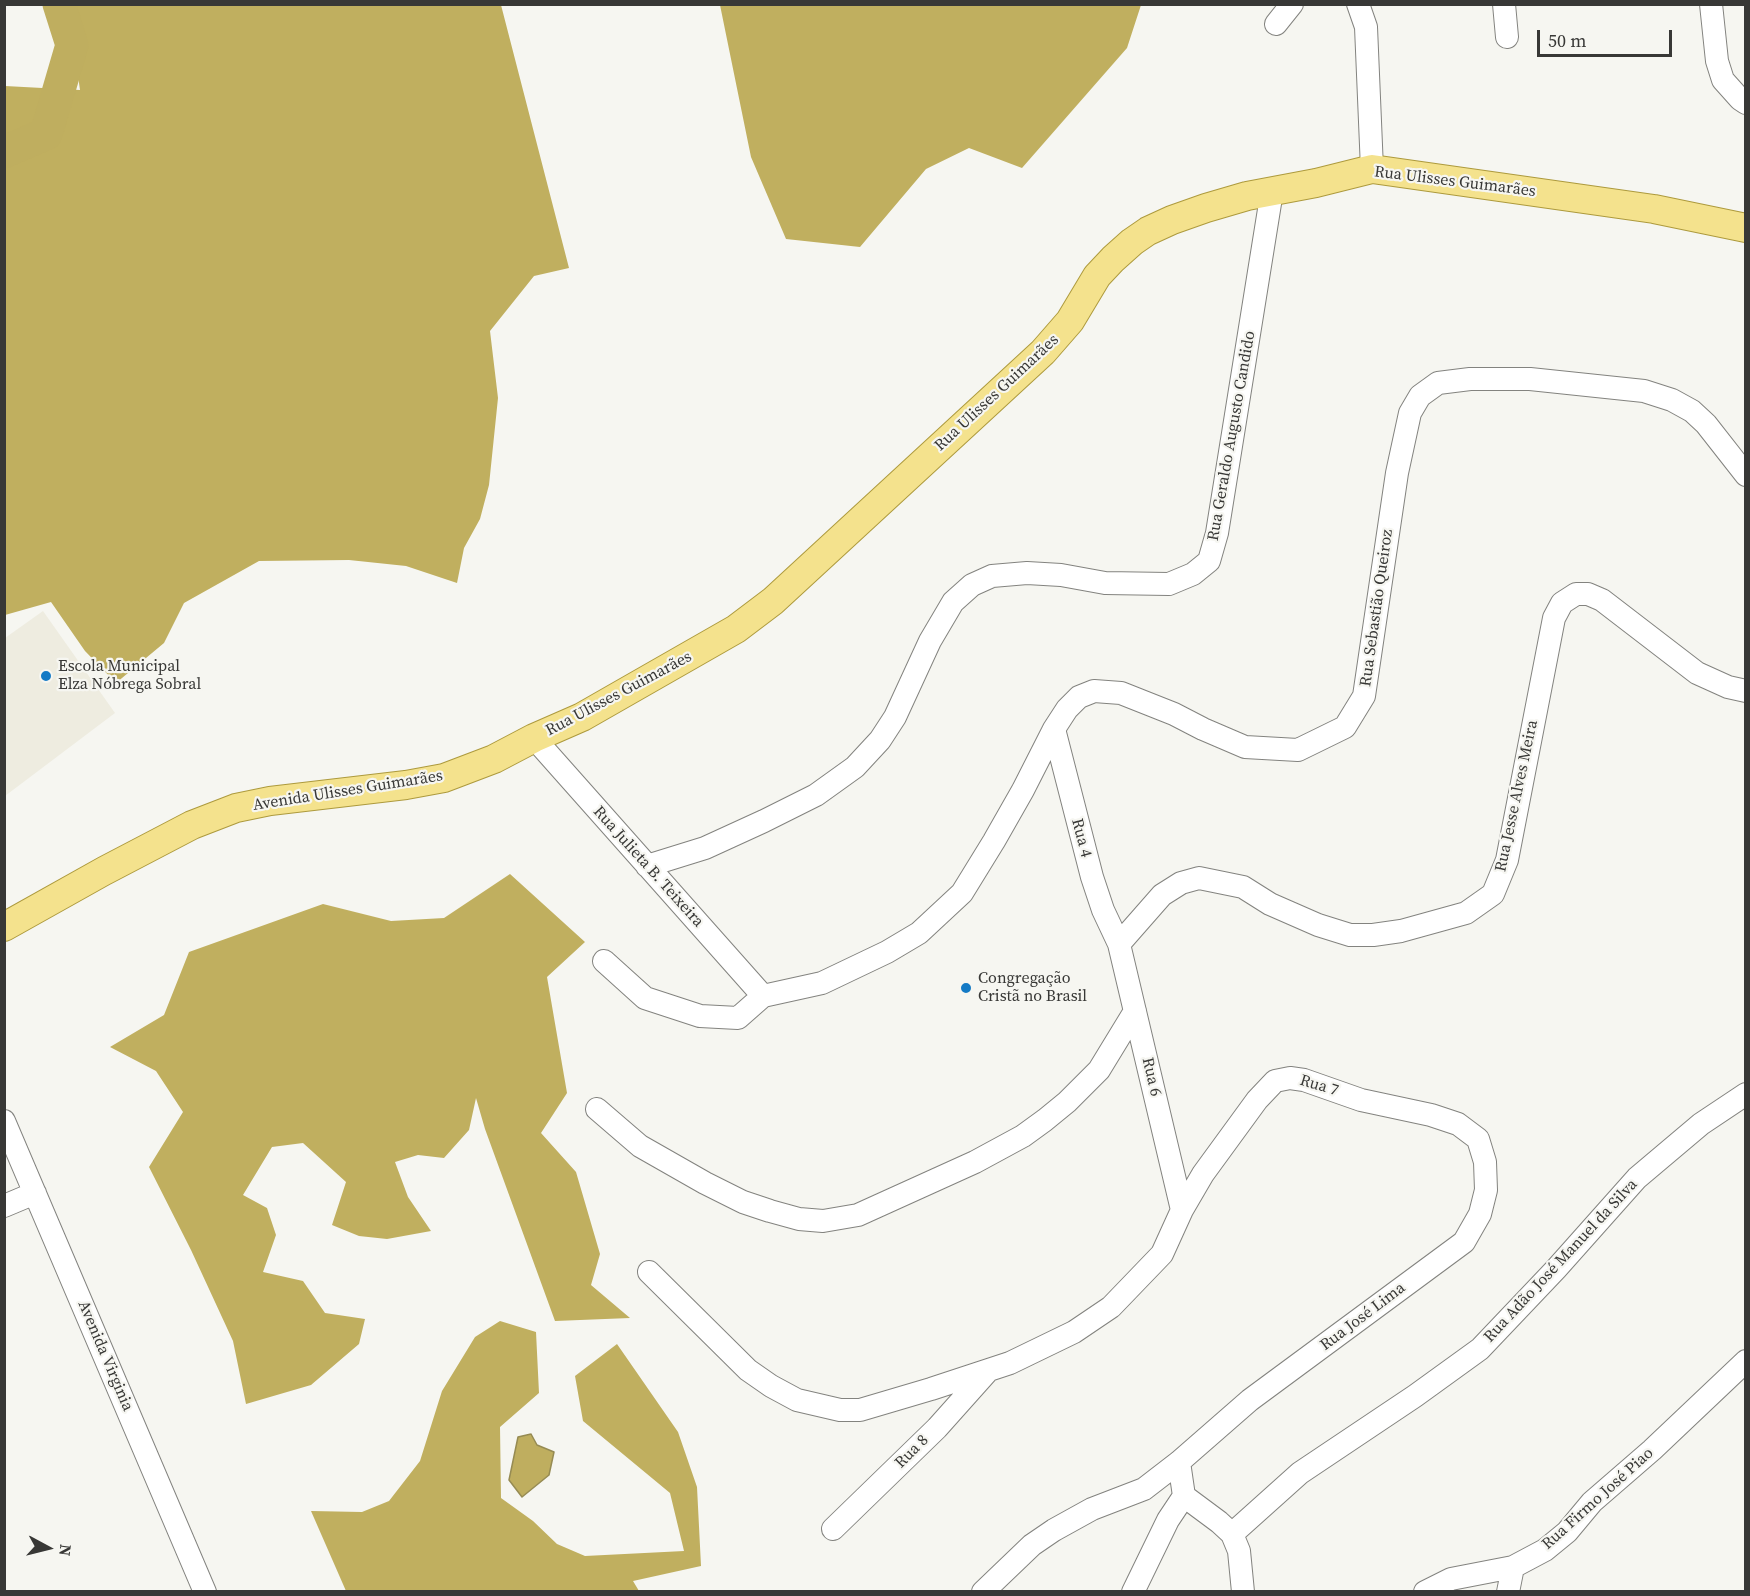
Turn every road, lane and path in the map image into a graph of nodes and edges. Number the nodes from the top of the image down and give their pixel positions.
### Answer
1 (1292, 4) edge
2 (1358, 4) edge
3 (1504, 4) edge
4 (1711, 4) edge
5 (1276, 24) dead end
6 (1507, 37) dead end
7 (1746, 103) edge
8 (1372, 170) junction
9 (1272, 191) junction
10 (1746, 228) edge
11 (1746, 475) edge
12 (1746, 691) edge
13 (1054, 729) junction
14 (534, 738) junction
15 (647, 866) junction
16 (4, 927) edge
17 (1119, 944) junction
18 (604, 961) dead end
19 (763, 996) junction
20 (1135, 1011) junction
21 (1746, 1094) edge
22 (597, 1109) dead end
23 (4, 1121) edge
24 (1478, 1139) joint
25 (35, 1193) junction
26 (4, 1206) edge
27 (1182, 1210) junction
28 (649, 1272) dead end
29 (1746, 1361) edge
30 (987, 1372) junction
31 (1179, 1462) junction
32 (1184, 1496) junction
33 (833, 1529) dead end
34 (1232, 1534) junction
35 (1513, 1567) junction
36 (205, 1592) edge
37 (983, 1592) edge
38 (1133, 1592) edge
39 (1243, 1592) edge
40 (1425, 1592) edge
41 (1508, 1592) edge

1 - 5 street
2 - 8 street
3 - 6 street
4 - 7 street
8 - 9 main road, Rua Ulisses Guimarães
8 - 10 main road, Rua Ulisses Guimarães
9 - 14 main road, Rua Ulisses Guimarães
9 - 15 street, Rua Geraldo Augusto Candido
11 - 13 street, Rua Sebastião Queiroz
12 - 17 street, Rua Jesse Alves Meira
13 - 17 street, Rua 4
13 - 19 street, Rua Sebastião Queiroz
14 - 15 street, Rua Julieta B. Teixeira
14 - 16 main road, Avenida Ulisses Guimarães
15 - 19 street, Rua Julieta B. Teixeira
17 - 20 street, Rua 6
18 - 19 street, Rua Sebastião Queiroz
20 - 22 street
20 - 27 street, Rua 6
21 - 34 street, Rua Adão José Manuel da Silva
23 - 25 street, Avenida Virginia
24 - 27 street, Rua 7
24 - 31 street, Rua José Lima
25 - 26 street
25 - 36 street, Avenida Virginia
27 - 30 street, Rua 7
28 - 30 street, Rua 7
29 - 35 street, Rua Firmo José Piao
30 - 33 street, Rua 8
31 - 32 street
31 - 37 street, Rua José Lima
32 - 34 street
32 - 38 street
34 - 39 street
35 - 40 street, Rua Firmo José Piao
35 - 41 street

